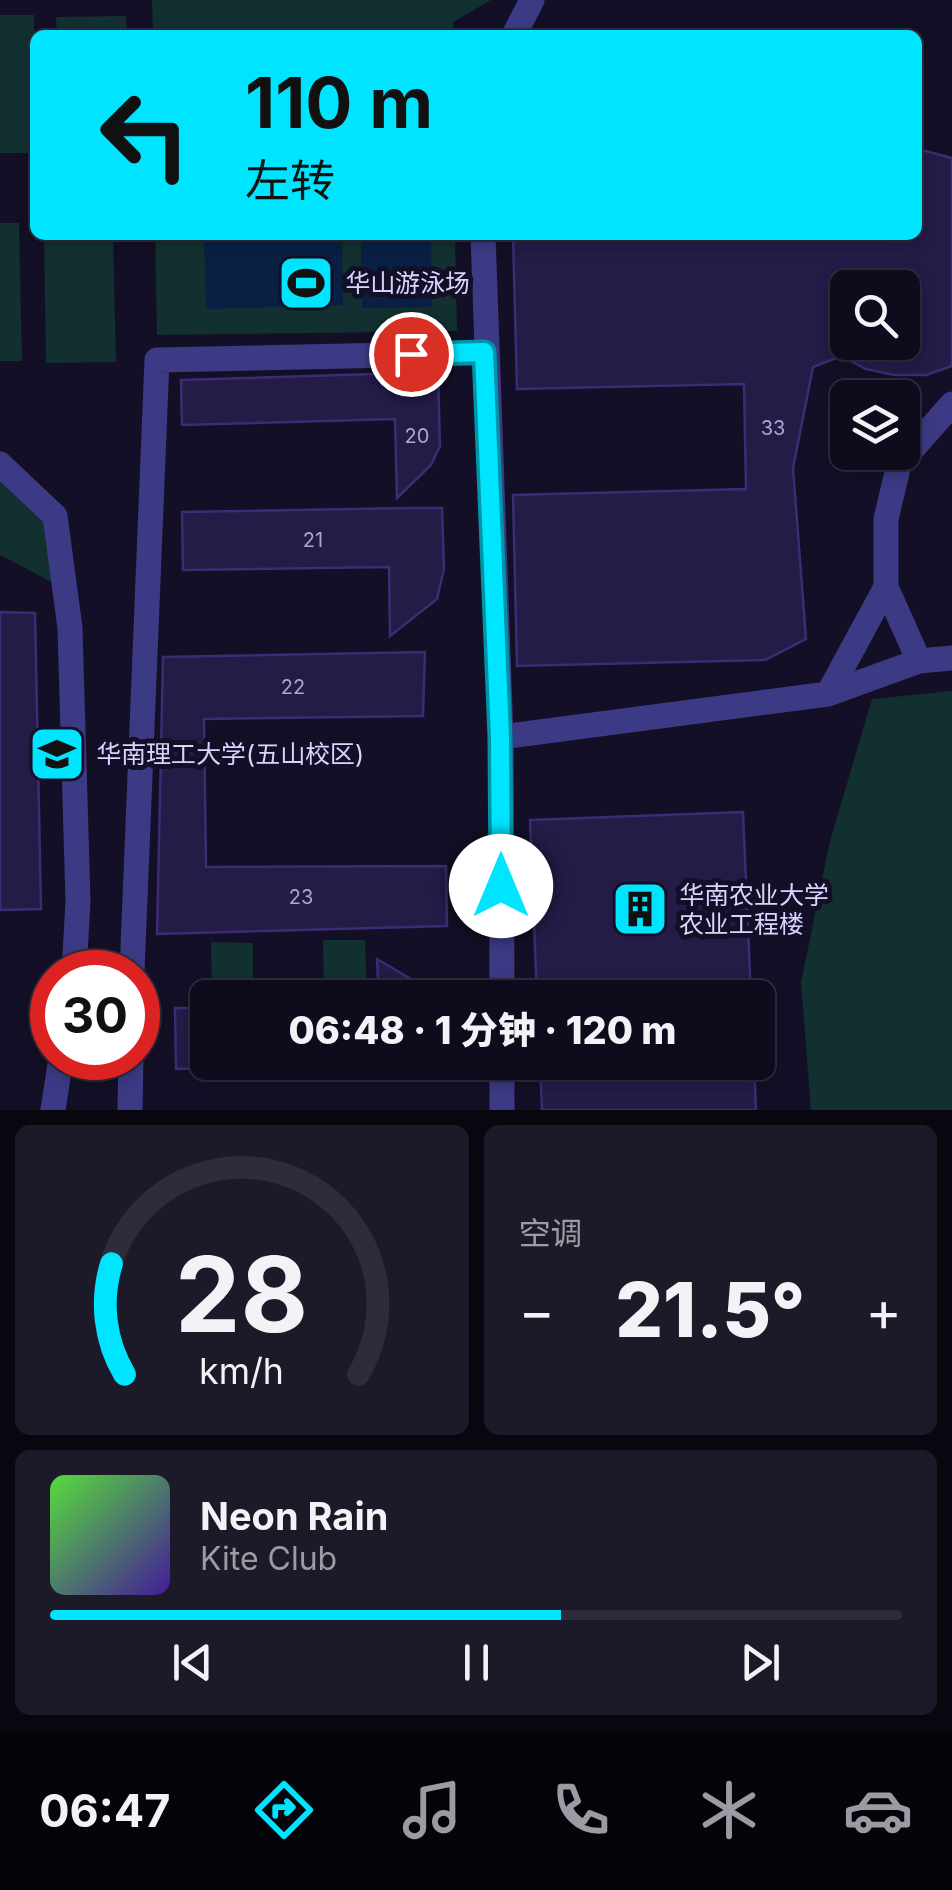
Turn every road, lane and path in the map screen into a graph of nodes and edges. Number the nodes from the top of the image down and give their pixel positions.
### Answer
1 (532, 0) edge
2 (517, 30) edge
3 (483, 240) edge
4 (484, 352) junction
5 (952, 404) edge
6 (0, 464) edge
7 (886, 587) junction
8 (952, 658) edge
9 (919, 661) junction
10 (828, 694) junction
11 (500, 737) junction
12 (75, 950) edge
13 (133, 950) edge
14 (502, 980) edge
15 (58, 1080) edge
16 (131, 1080) edge
17 (502, 1080) edge
18 (53, 1110) edge
19 (130, 1110) edge
20 (502, 1110) edge

1 - 2 street
3 - 4 street
4 - 11 street
4 - 13 street
5 - 7 street
6 - 12 street
7 - 9 street
7 - 10 street
8 - 9 street
9 - 10 street
10 - 11 street
11 - 14 street
15 - 18 street
16 - 19 street
17 - 20 street

